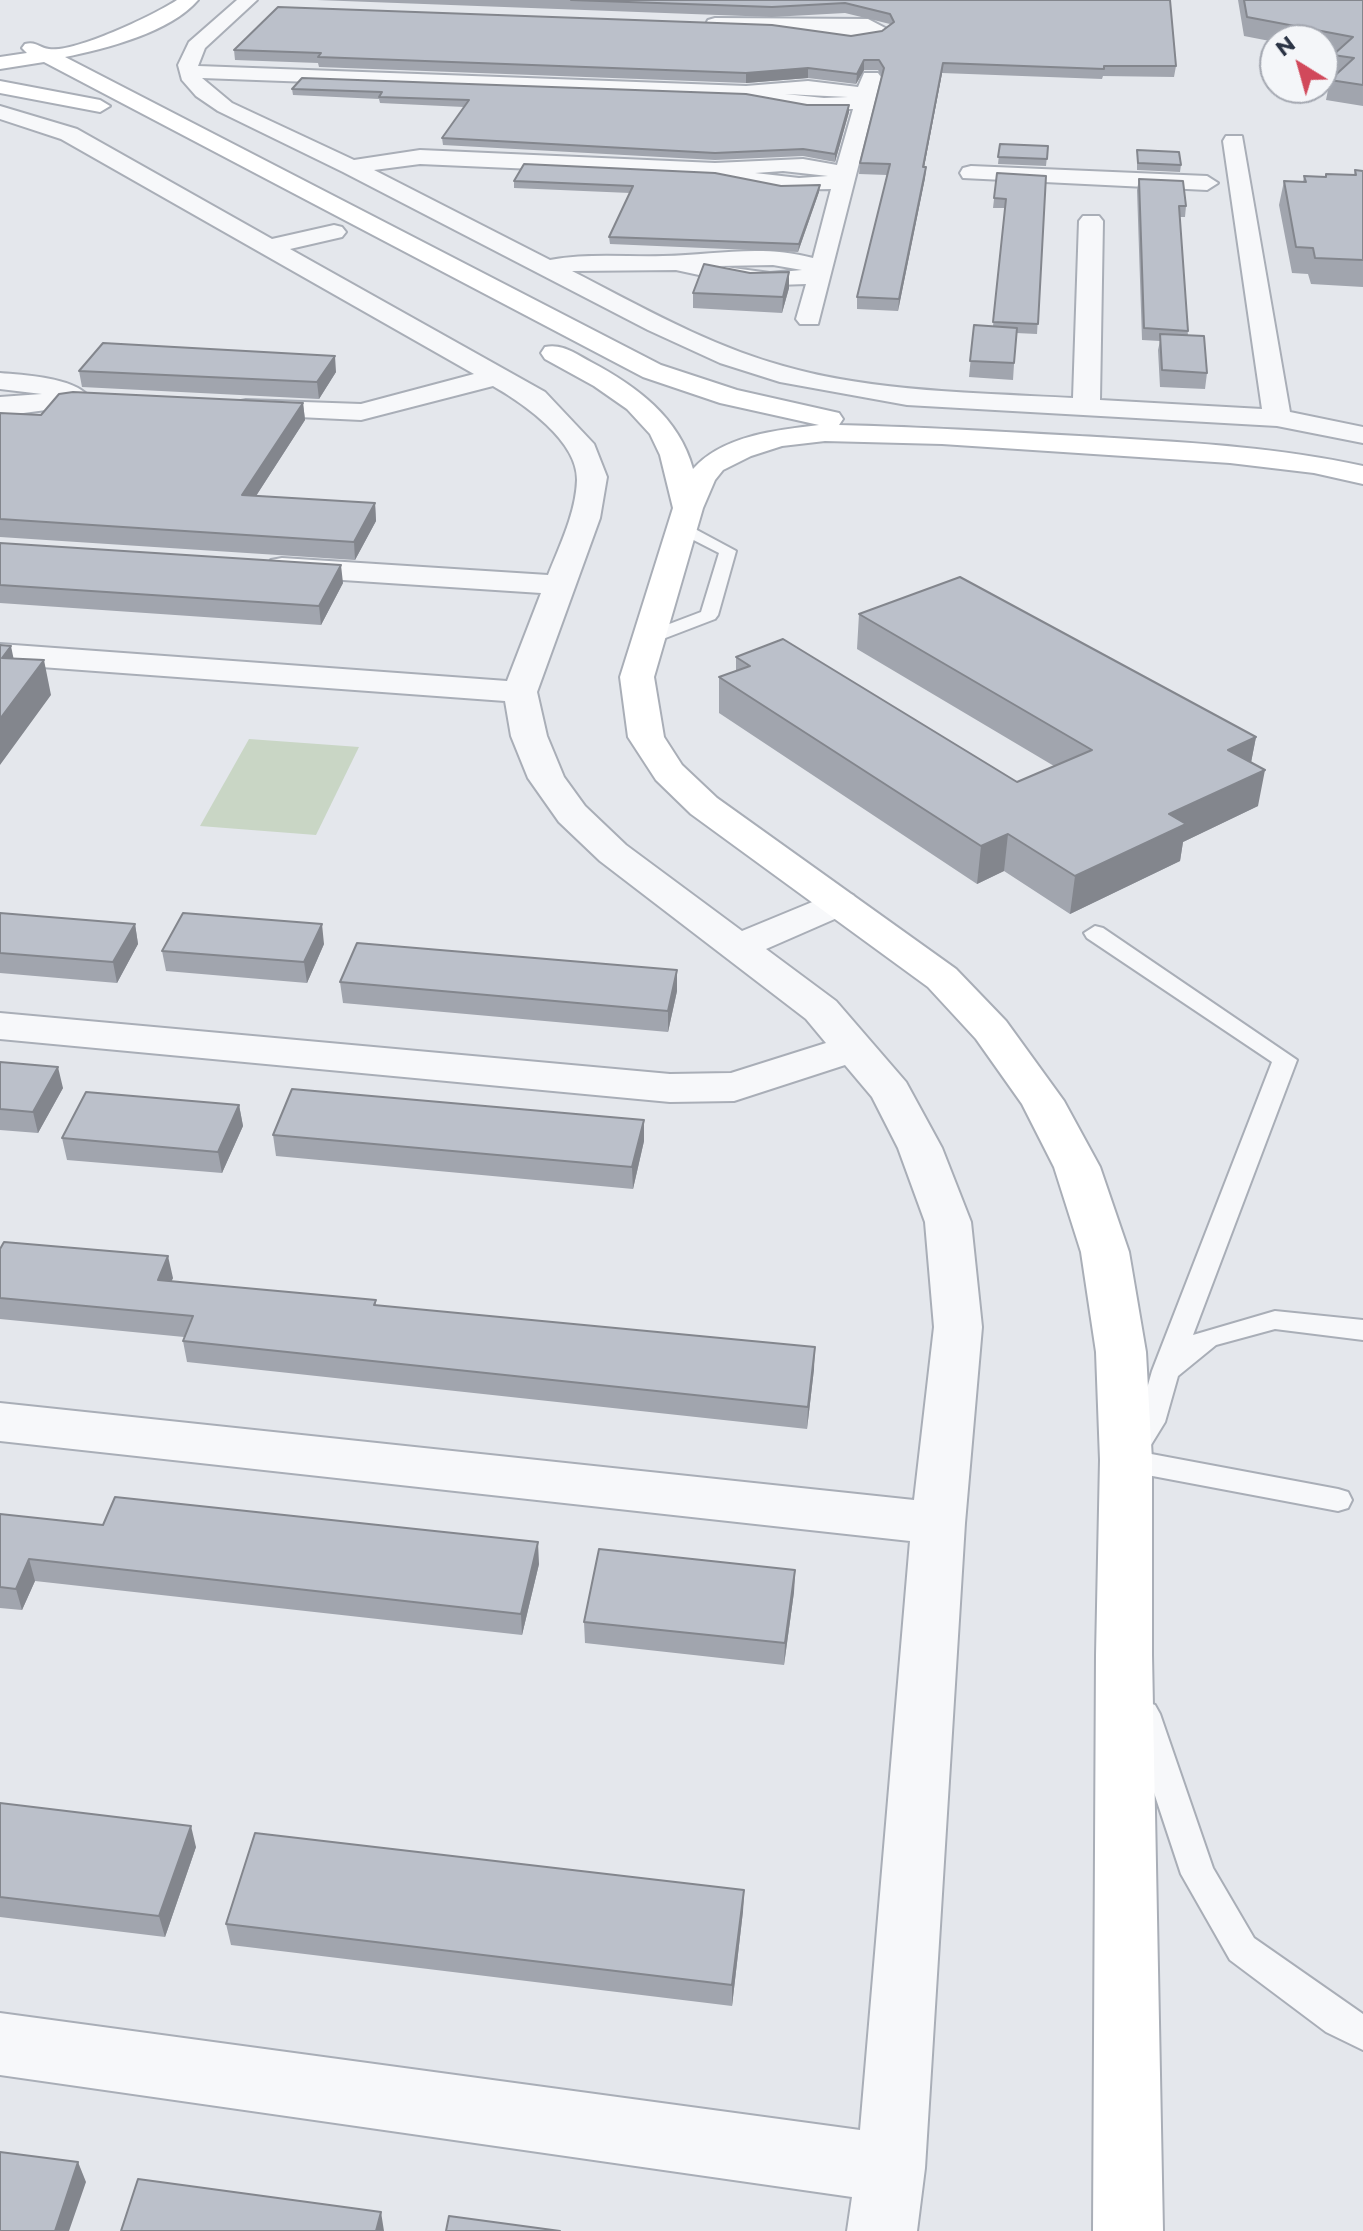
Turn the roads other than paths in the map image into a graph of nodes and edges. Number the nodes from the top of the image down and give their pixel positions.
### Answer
1 (189, 0) edge
2 (245, 3) edge
3 (889, 5) edge
4 (164, 7) edge
5 (274, 7) edge
6 (694, 23) edge
7 (882, 31) junction
8 (135, 49) dead end
9 (17, 56) edge
10 (191, 72) junction
11 (124, 73) dead end
12 (0, 87) edge
13 (865, 98) junction
14 (100, 106) junction
15 (155, 111) junction
16 (0, 112) edge
17 (1234, 141) dead end
18 (351, 167) junction
19 (971, 173) dead end
20 (845, 177) junction
21 (1093, 178) junction
22 (1207, 183) dead end
23 (432, 210) junction
24 (1077, 210) junction
25 (334, 232) junction
26 (365, 236) junction
27 (270, 247) junction
28 (549, 268) junction
29 (821, 271) junction
30 (809, 319) dead end
31 (539, 345) dead end
32 (495, 377) junction
33 (0, 381) edge
34 (76, 398) junction
35 (108, 400) edge
36 (0, 405) edge
37 (218, 406) edge
38 (1086, 406) junction
39 (1277, 418) junction
40 (1363, 435) edge
41 (942, 436) junction
42 (1363, 475) edge
43 (685, 518) junction
44 (249, 565) edge
45 (560, 585) junction
46 (0, 654) edge
47 (520, 692) junction
48 (839, 903) junction
49 (1095, 933) dead end
50 (738, 947) junction
51 (0, 1026) edge
52 (853, 1048) junction
53 (1361, 1323) edge
54 (1166, 1371) junction
55 (0, 1422) edge
56 (1126, 1460) junction
57 (1338, 1500) dead end
58 (938, 1523) junction
59 (1124, 1655) junction
60 (1363, 2033) edge
61 (0, 2044) edge
62 (891, 2168) junction
63 (882, 2231) edge
64 (1128, 2231) edge

1 - 4 main road
2 - 5 street
2 - 10 street
3 - 7 street
4 - 8 main road
4 - 9 main road
6 - 7 street
7 - 13 street
9 - 14 main road
9 - 15 main road
10 - 13 street
10 - 18 street
11 - 15 main road
12 - 14 main road
13 - 20 street
14 - 25 main road
15 - 26 main road
16 - 27 street
17 - 39 street
18 - 20 street
18 - 23 street
19 - 21 street
20 - 29 street
21 - 22 street
21 - 24 street
21 - 24 street
23 - 26 street
23 - 28 street
24 - 38 street
25 - 26 main road
25 - 27 street
26 - 41 main road
27 - 32 street
28 - 29 street
28 - 38 street
29 - 30 street
31 - 43 main road
32 - 37 street
32 - 45 street
33 - 34 street
34 - 35 street
34 - 36 street
38 - 39 street
39 - 40 street
41 - 42 main road
41 - 43 main road
43 - 48 main road
44 - 45 street
45 - 47 street
46 - 47 street
47 - 50 street
48 - 50 street
48 - 56 main road
49 - 54 lane
50 - 52 street
51 - 52 street
52 - 58 street
53 - 54 lane
54 - 56 lane
55 - 58 street
56 - 57 lane
56 - 59 main road
58 - 62 street
59 - 60 lane
59 - 64 main road
61 - 62 street
62 - 63 street

